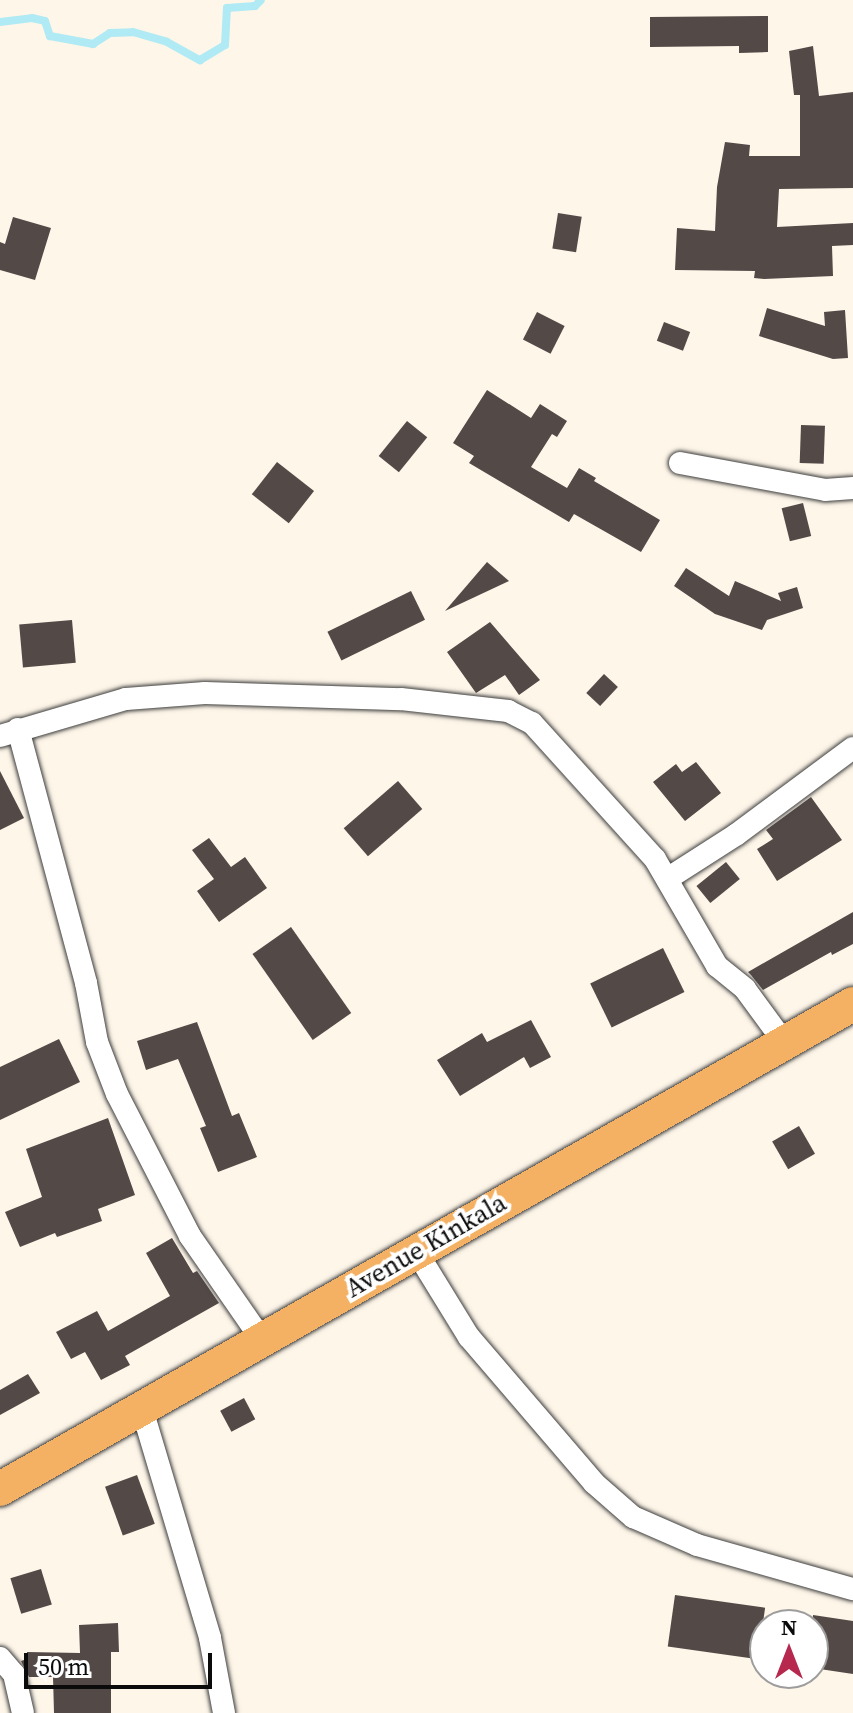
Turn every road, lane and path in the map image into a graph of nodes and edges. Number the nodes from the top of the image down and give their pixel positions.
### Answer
1 (680, 463) dead end
2 (853, 488) edge
3 (9, 733) edge
4 (853, 748) edge
5 (667, 879) junction
6 (853, 1004) edge
7 (784, 1042) junction
8 (416, 1251) junction
9 (262, 1340) junction
10 (141, 1406) junction
11 (0, 1489) edge
12 (853, 1589) edge
13 (0, 1658) edge
14 (23, 1713) edge
15 (224, 1713) edge

1 - 2 street
3 - 5 street
3 - 9 street
4 - 5 street
5 - 7 street
6 - 7 main road, Avenue Kinkala
7 - 8 main road, Avenue Kinkala
8 - 9 main road, Avenue Kinkala
8 - 12 street
9 - 10 main road, Avenue Kinkala
10 - 11 main road, Avenue Kinkala
10 - 15 street
13 - 14 street

